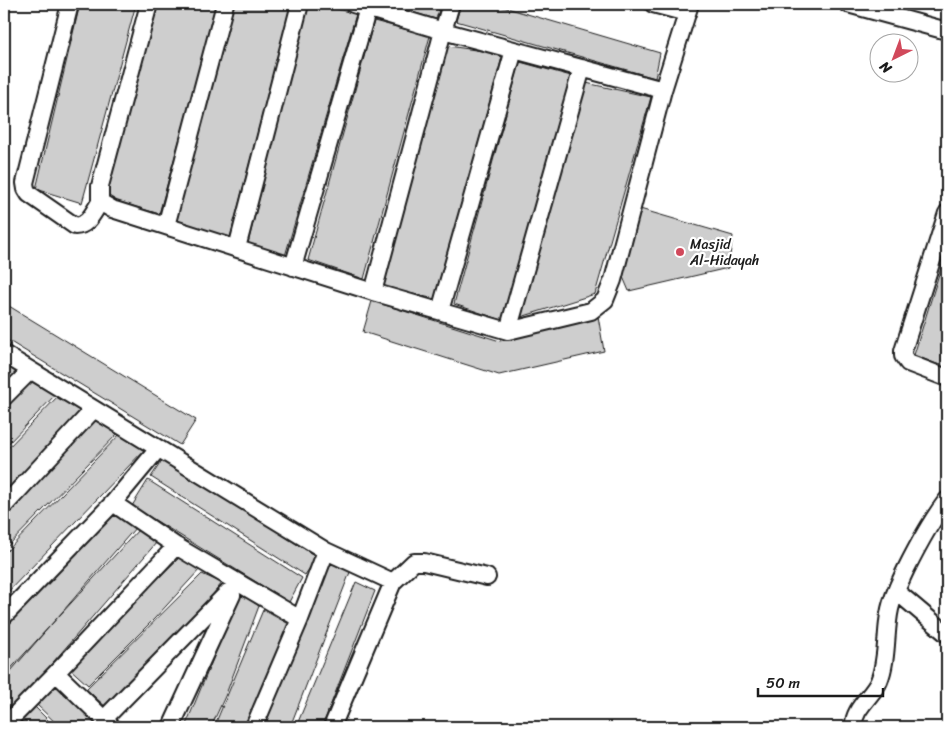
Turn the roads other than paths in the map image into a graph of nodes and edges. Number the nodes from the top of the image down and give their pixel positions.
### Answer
1 (70, 4) edge
2 (149, 4) edge
3 (225, 4) edge
4 (300, 4) edge
5 (451, 4) edge
6 (653, 4) edge
7 (848, 4) edge
8 (360, 6) edge
9 (688, 8) edge
10 (442, 31) junction
11 (947, 31) edge
12 (514, 50) junction
13 (582, 68) junction
14 (663, 90) junction
15 (100, 202) junction
16 (947, 213) edge
17 (166, 226) junction
18 (237, 248) junction
19 (293, 267) junction
20 (373, 292) junction
21 (440, 311) junction
22 (508, 331) junction
23 (4, 354) edge
24 (30, 370) junction
25 (947, 378) edge
26 (4, 397) edge
27 (94, 409) junction
28 (158, 449) junction
29 (947, 500) edge
30 (113, 503) junction
31 (4, 506) edge
32 (176, 546) junction
33 (326, 551) junction
34 (487, 577) dead end
35 (237, 582) junction
36 (393, 582) junction
37 (896, 591) junction
38 (4, 616) edge
39 (300, 620) junction
40 (947, 634) edge
41 (56, 673) junction
42 (108, 723) edge
43 (4, 726) edge
44 (171, 727) edge
45 (254, 727) edge
46 (332, 727) edge
47 (854, 727) edge

1 - 15 street
2 - 15 street
3 - 17 street
4 - 18 street
5 - 10 street
6 - 9 street
7 - 11 street
8 - 10 street
8 - 19 street
9 - 14 street
10 - 12 street
10 - 20 street
12 - 13 street
12 - 21 street
13 - 14 street
13 - 22 street
14 - 22 street
15 - 17 street
16 - 25 street
17 - 18 street
18 - 19 street
19 - 20 street
20 - 21 street
21 - 22 street
23 - 24 street
24 - 26 street
24 - 27 street
27 - 28 street
27 - 31 street
28 - 30 street
28 - 33 street
29 - 37 street
30 - 32 street
30 - 38 street
32 - 35 street
32 - 41 street
33 - 36 street
33 - 39 street
34 - 36 street
35 - 39 street
35 - 42 street
35 - 44 street
36 - 46 street
37 - 40 street
37 - 47 street
39 - 45 street
41 - 42 street
41 - 43 street

